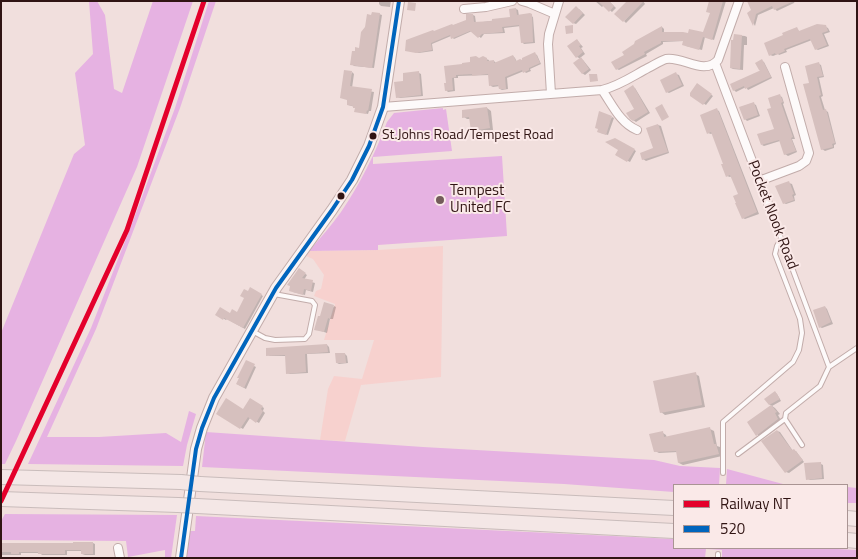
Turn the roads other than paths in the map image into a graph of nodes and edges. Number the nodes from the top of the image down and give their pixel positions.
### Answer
1 (399, 1) edge
2 (512, 1) edge
3 (522, 1) edge
4 (559, 1) edge
5 (739, 1) edge
6 (476, 5) edge
7 (464, 9) dead end
8 (555, 14) junction
9 (715, 63) junction
10 (785, 67) dead end
11 (602, 90) junction
12 (551, 94) junction
13 (383, 107) junction
14 (637, 130) dead end
15 (758, 180) junction
16 (772, 214) joint
17 (781, 238) junction
18 (272, 294) junction
19 (252, 331) junction
20 (857, 348) edge
21 (829, 367) junction
22 (785, 419) junction
23 (802, 445) dead end
24 (738, 454) dead end
25 (723, 473) dead end
26 (1, 477) edge
27 (6, 499) edge
28 (673, 508) edge
29 (673, 531) edge
30 (118, 548) dead end
31 (120, 558) edge
32 (181, 558) edge

1 - 13 street
2 - 6 street
3 - 8 street
4 - 8 street
5 - 9 street
6 - 7 street
8 - 12 street
9 - 11 street
9 - 15 street, Pocket Nook Road
10 - 15 street
11 - 12 street
11 - 14 street
12 - 13 street
13 - 18 street
15 - 16 street, Pocket Nook Road
16 - 17 lane, Pocket Nook Road
17 - 21 lane, Pocket Nook Road
17 - 25 lane
18 - 19 street
18 - 19 lane
19 - 32 street
20 - 21 lane
21 - 22 lane
22 - 23 lane
22 - 24 lane
26 - 28 highway, bridge
27 - 29 highway, bridge
30 - 31 street

